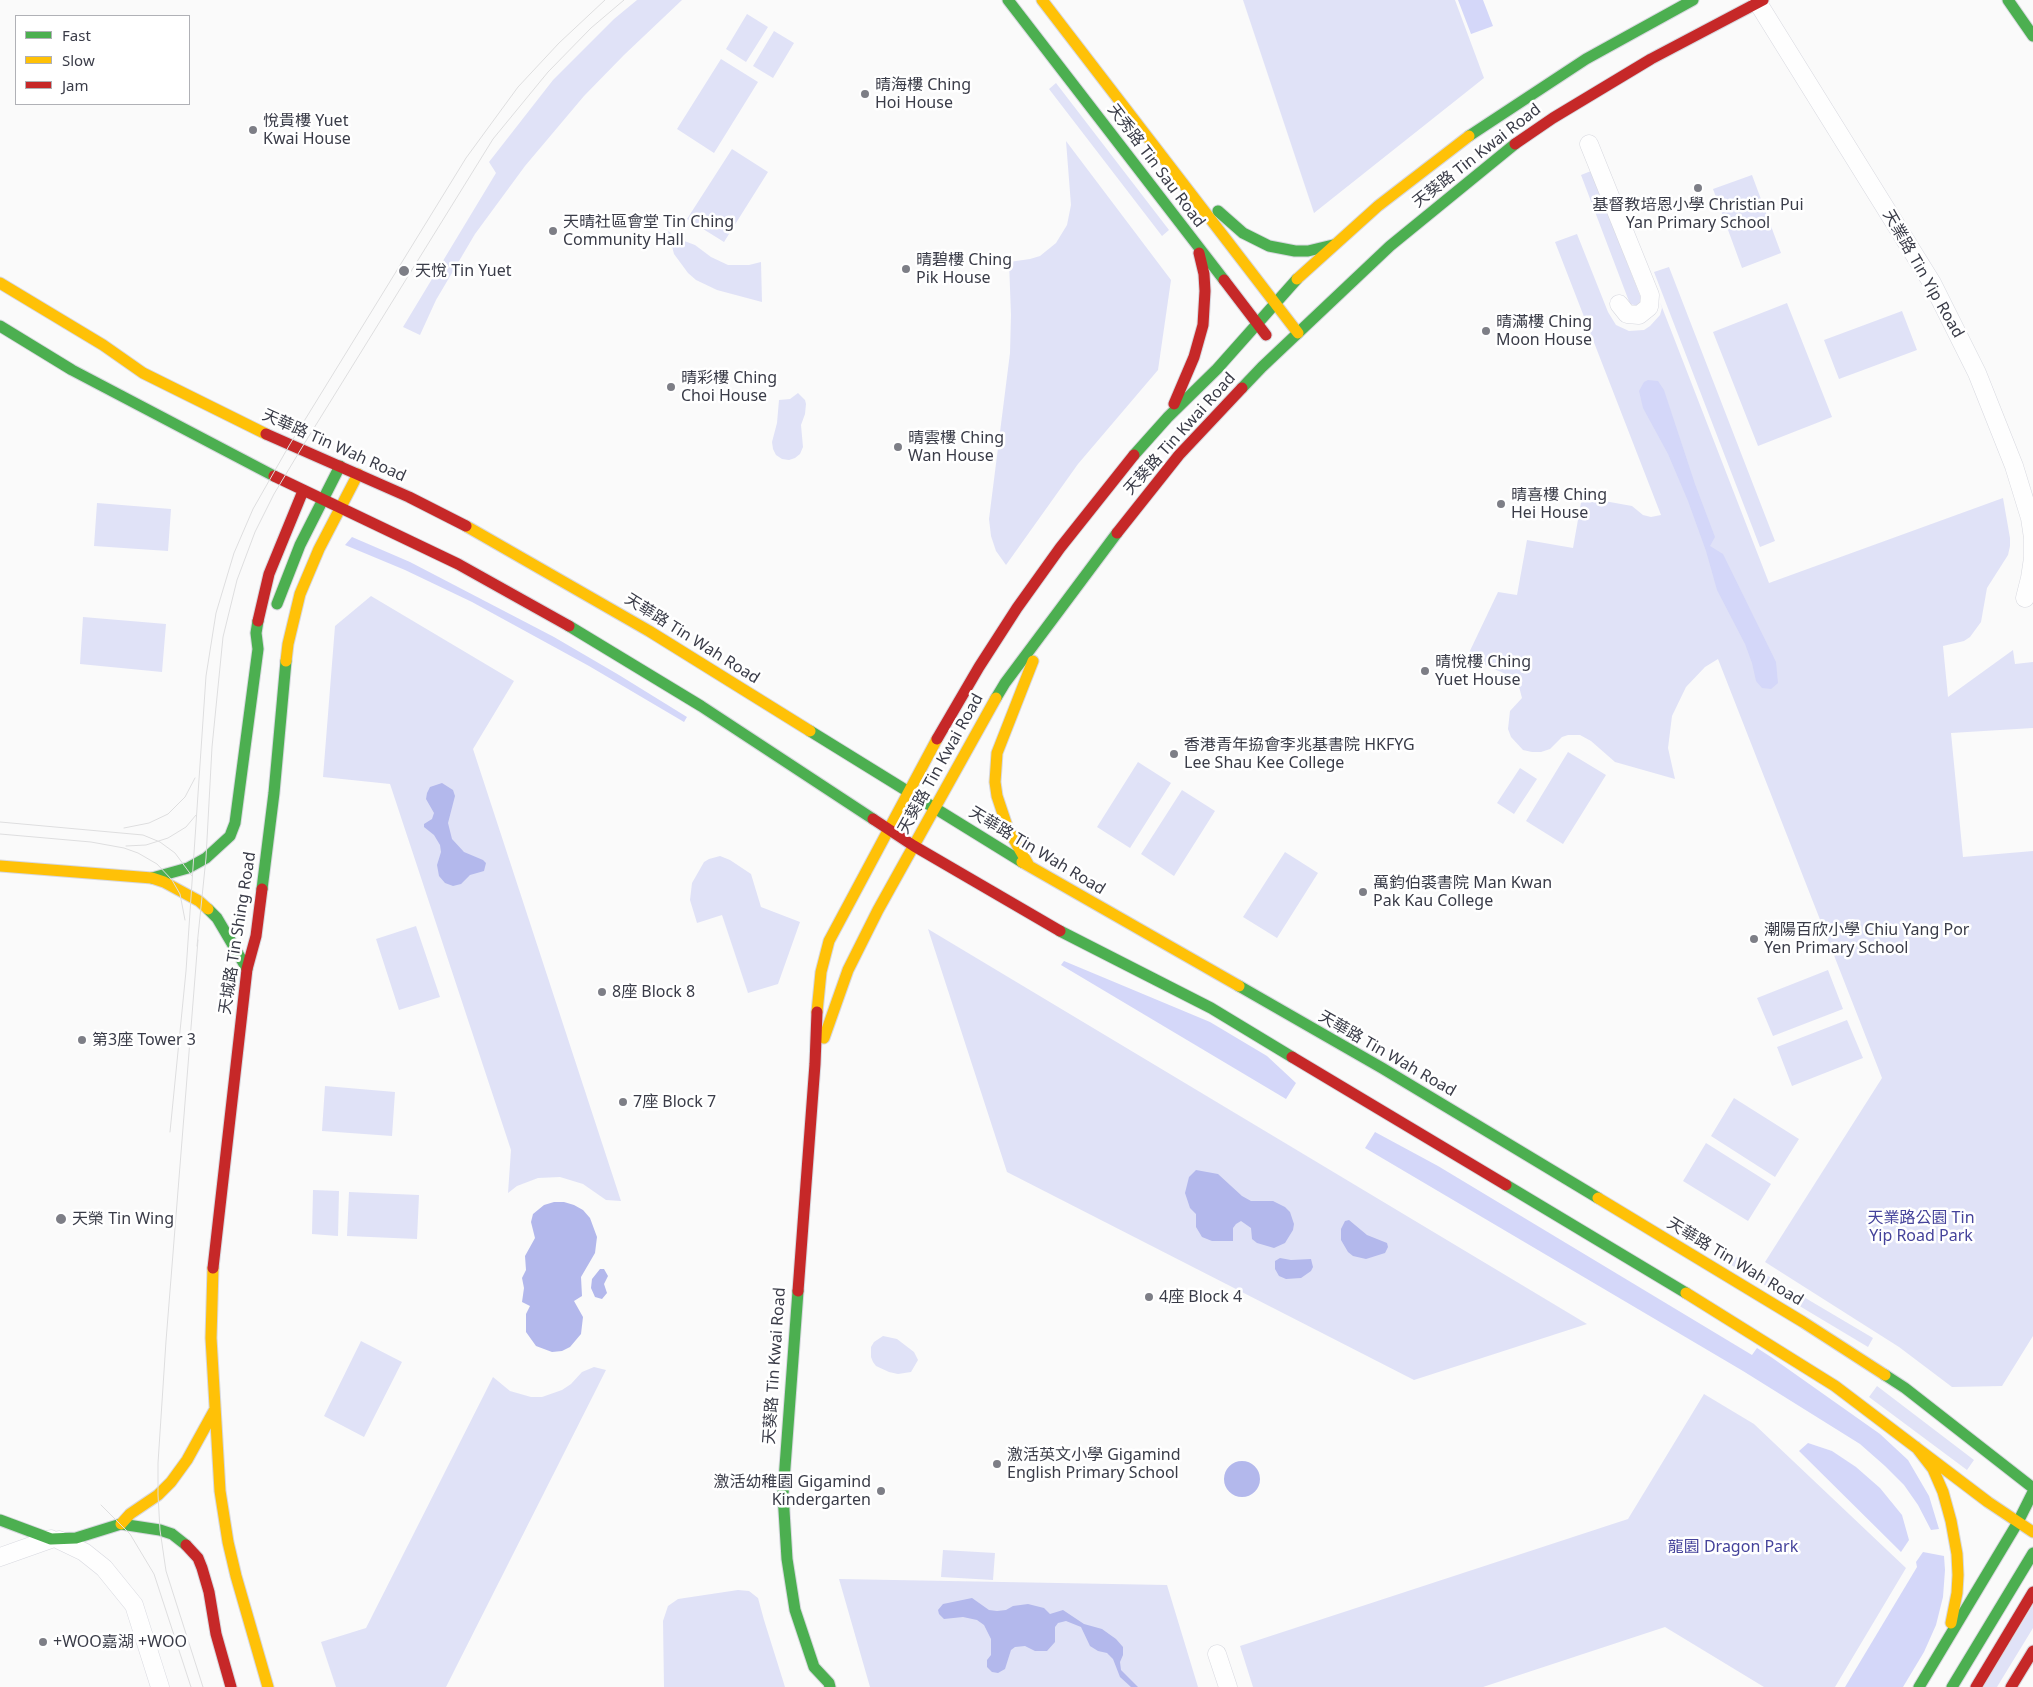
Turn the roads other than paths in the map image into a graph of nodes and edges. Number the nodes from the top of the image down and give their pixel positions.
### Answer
1 (1008, 0) edge
2 (1042, 0) edge
3 (1693, 0) edge
4 (2008, 0) edge
5 (1761, 1) edge
6 (2033, 36) edge
7 (1147, 138) junction
8 (1589, 144) dead end
9 (1333, 245) junction
10 (1197, 246) junction
11 (0, 283) edge
12 (1274, 303) junction
13 (1619, 304) dead end
14 (1257, 323) junction
15 (0, 326) edge
16 (1298, 333) junction
17 (1280, 351) junction
18 (1168, 416) junction
19 (340, 466) junction
20 (358, 474) junction
21 (303, 491) junction
22 (322, 500) junction
23 (339, 508) junction
24 (2025, 598) dead end
25 (275, 612) dead end
26 (1045, 631) junction
27 (266, 638) dead end
28 (258, 649) junction
29 (909, 792) junction
30 (934, 808) junction
31 (890, 830) junction
32 (914, 846) junction
33 (0, 866) edge
34 (1030, 867) junction
35 (152, 878) junction
36 (247, 969) junction
37 (815, 1064) junction
38 (214, 1411) junction
39 (1916, 1447) junction
40 (2033, 1488) edge
41 (2033, 1492) edge
42 (0, 1520) edge
43 (2018, 1522) junction
44 (121, 1524) junction
45 (2033, 1532) edge
46 (55, 1539) junction
47 (2033, 1552) edge
48 (0, 1557) edge
49 (2033, 1592) edge
50 (1942, 1648) junction
51 (2033, 1651) edge
52 (1218, 1654) dead end
53 (814, 1667) junction
54 (812, 1680) dead end
55 (160, 1687) edge
56 (230, 1687) edge
57 (268, 1687) edge
58 (830, 1687) edge
59 (1228, 1687) edge
60 (1919, 1687) edge
61 (1952, 1687) edge
62 (1976, 1687) edge
63 (2011, 1687) edge

1 - 10 main road, 天秀路 Tin Sau Road
2 - 7 main road, 天秀路 Tin Sau Road
3 - 9 main road, 天葵路 Tin Kwai Road
4 - 6 main road
5 - 16 main road, 天葵路 Tin Kwai Road
5 - 24 street, 天業路 Tin Yip Road
7 - 9 main road
7 - 12 main road, 天秀路 Tin Sau Road
8 - 13 street
9 - 12 main road, 天葵路 Tin Kwai Road
10 - 14 main road, 天秀路 Tin Sau Road
10 - 18 main road
11 - 19 main road, 天華路 Tin Wah Road
12 - 14 main road, 天葵路 Tin Kwai Road
12 - 16 main road, 天秀路 Tin Sau Road
14 - 17 main road, 天秀路 Tin Sau Road
14 - 18 main road, 天葵路 Tin Kwai Road
15 - 21 main road
16 - 17 main road, 天葵路 Tin Kwai Road
17 - 26 main road, 天葵路 Tin Kwai Road
18 - 29 main road, 天葵路 Tin Kwai Road
19 - 20 main road, 天華路 Tin Wah Road
19 - 22 main road
20 - 23 main road, 天城路 Tin Shing Road
20 - 29 main road, 天華路 Tin Wah Road
21 - 22 main road
21 - 28 main road
22 - 23 main road
22 - 25 main road
23 - 31 main road
23 - 36 main road, 天城路 Tin Shing Road
26 - 30 main road, 天葵路 Tin Kwai Road
26 - 34 main road
27 - 28 main road
28 - 35 main road
29 - 30 main road, 天華路 Tin Wah Road
29 - 31 main road, 天葵路 Tin Kwai Road
30 - 32 main road, 天葵路 Tin Kwai Road
30 - 34 main road, 天華路 Tin Wah Road
31 - 32 main road
31 - 37 main road, 天葵路 Tin Kwai Road
32 - 37 main road, 天葵路 Tin Kwai Road
32 - 39 main road
33 - 35 main road
34 - 40 main road, 天華路 Tin Wah Road
35 - 36 main road
36 - 38 main road, 天城路 Tin Shing Road
37 - 53 main road, 天葵路 Tin Kwai Road
38 - 44 main road
38 - 57 main road, 天城路 Tin Shing Road
39 - 43 main road
39 - 50 main road
41 - 43 main road
42 - 46 main road
43 - 45 main road
43 - 50 main road
44 - 46 main road
44 - 56 main road
46 - 48 street
46 - 55 street
47 - 61 main road
49 - 62 main road
50 - 60 main road
51 - 63 main road
52 - 59 street
53 - 54 main road, 天葵路 Tin Kwai Road
53 - 58 main road, 天葵路 Tin Kwai Road

